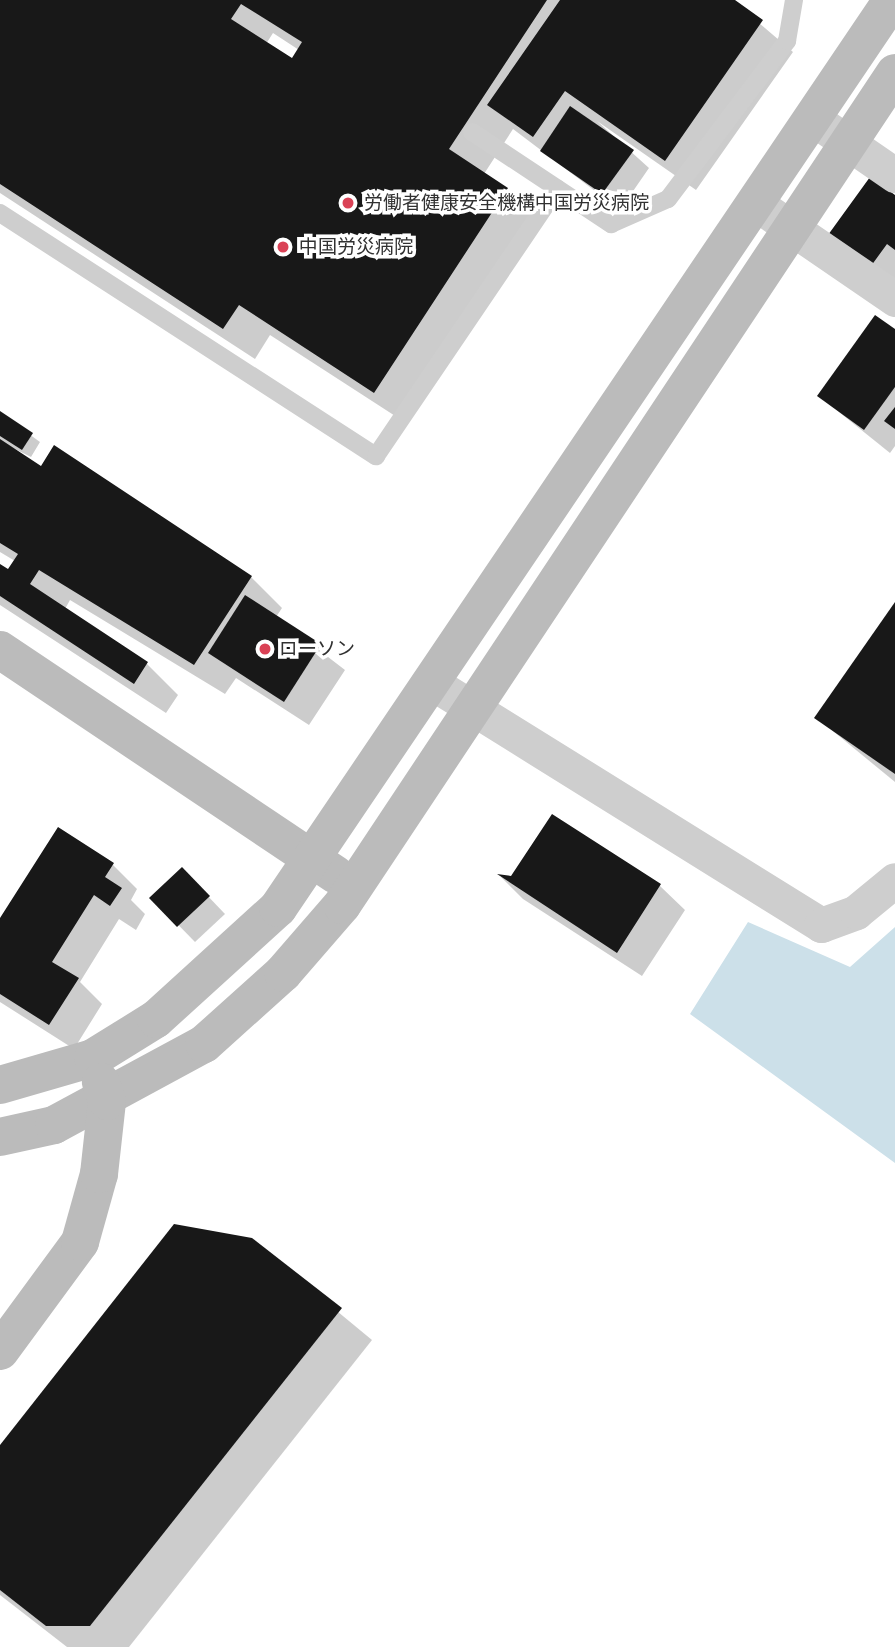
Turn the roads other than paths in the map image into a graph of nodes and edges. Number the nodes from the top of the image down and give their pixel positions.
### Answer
1 (794, 0) edge
2 (892, 0) edge
3 (895, 73) edge
4 (812, 118) junction
5 (472, 132) dead end
6 (848, 142) junction
7 (895, 175) edge
8 (557, 189) junction
9 (755, 203) junction
10 (0, 213) edge
11 (792, 228) junction
12 (895, 299) edge
13 (0, 650) edge
14 (434, 684) junction
15 (470, 710) junction
16 (316, 861) junction
17 (895, 880) edge
18 (354, 887) junction
19 (93, 1058) junction
20 (0, 1085) edge
21 (107, 1101) junction
22 (0, 1137) edge
23 (0, 1351) edge

1 - 8 lane
2 - 4 street
3 - 6 street
4 - 6 street
4 - 9 street
5 - 8 lane
6 - 7 street
6 - 11 street
8 - 10 lane
9 - 11 street
9 - 14 street
11 - 12 street
11 - 15 street
13 - 16 street
14 - 15 street
14 - 16 street
15 - 17 street
15 - 18 street
16 - 18 street
16 - 19 street
18 - 21 street
19 - 20 street
19 - 21 street
21 - 22 street
21 - 23 street

